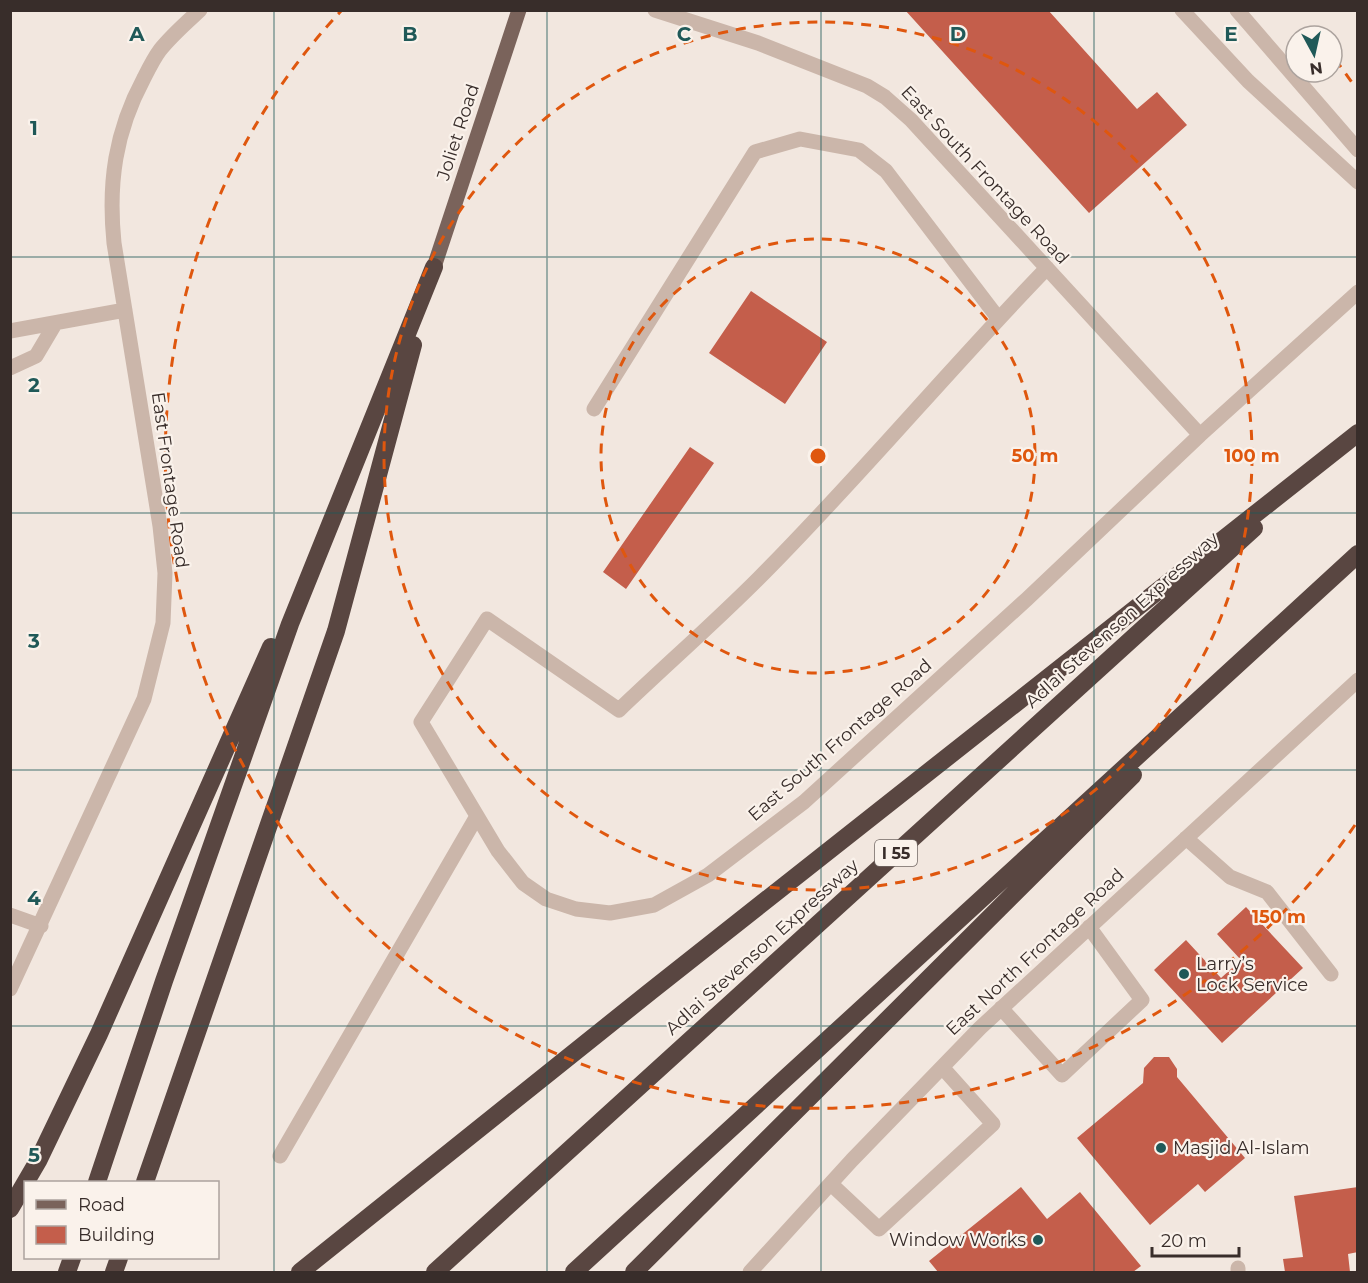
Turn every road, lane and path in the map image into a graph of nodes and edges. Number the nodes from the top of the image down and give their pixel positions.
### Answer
1 (200, 10) edge
2 (519, 10) edge
3 (655, 10) edge
4 (1182, 10) edge
5 (1237, 10) edge
6 (1358, 150) edge
7 (1358, 182) edge
8 (434, 267) junction
9 (1047, 268) junction
10 (1358, 292) edge
11 (125, 310) junction
12 (998, 318) junction
13 (55, 324) junction
14 (10, 332) edge
15 (10, 368) edge
16 (379, 405) junction
17 (594, 409) dead end
18 (1358, 434) edge
19 (1200, 435) junction
20 (1358, 554) edge
21 (1332, 577) junction
22 (1358, 680) edge
23 (477, 816) junction
24 (1186, 838) junction
25 (10, 915) edge
26 (41, 926) junction
27 (1089, 927) junction
28 (1331, 974) dead end
29 (10, 988) edge
30 (1001, 1008) junction
31 (942, 1067) junction
32 (280, 1156) dead end
33 (26, 1181) edge
34 (97, 1181) edge
35 (145, 1181) edge
36 (831, 1184) junction
37 (24, 1185) edge
38 (10, 1209) edge
39 (754, 1271) edge
40 (300, 1272) edge
41 (435, 1272) edge
42 (574, 1272) edge
43 (634, 1272) edge

1 - 11 street, East Frontage Road
2 - 8 main road, Joliet Road
3 - 9 street, East South Frontage Road
4 - 7 street
5 - 6 street
8 - 16 highway
8 - 35 highway
9 - 12 street
9 - 19 street, East South Frontage Road
10 - 19 street, East South Frontage Road
11 - 13 street
11 - 26 street, East Frontage Road
12 - 17 street
12 - 23 street, East South Frontage Road
13 - 14 street
13 - 15 street
16 - 33 highway
16 - 34 highway
18 - 40 highway
18 - 41 highway, Adlai Stevenson Expressway / I 55
19 - 23 street, East South Frontage Road
20 - 21 highway
21 - 42 highway
21 - 43 highway
22 - 24 street, East North Frontage Road
23 - 32 street
24 - 27 street, East North Frontage Road
24 - 28 street
25 - 26 street
26 - 29 street, East Frontage Road
27 - 30 street, East North Frontage Road
27 - 30 street
30 - 31 street, East North Frontage Road
31 - 36 street, East North Frontage Road
31 - 36 street
36 - 39 street, East North Frontage Road
37 - 38 highway

